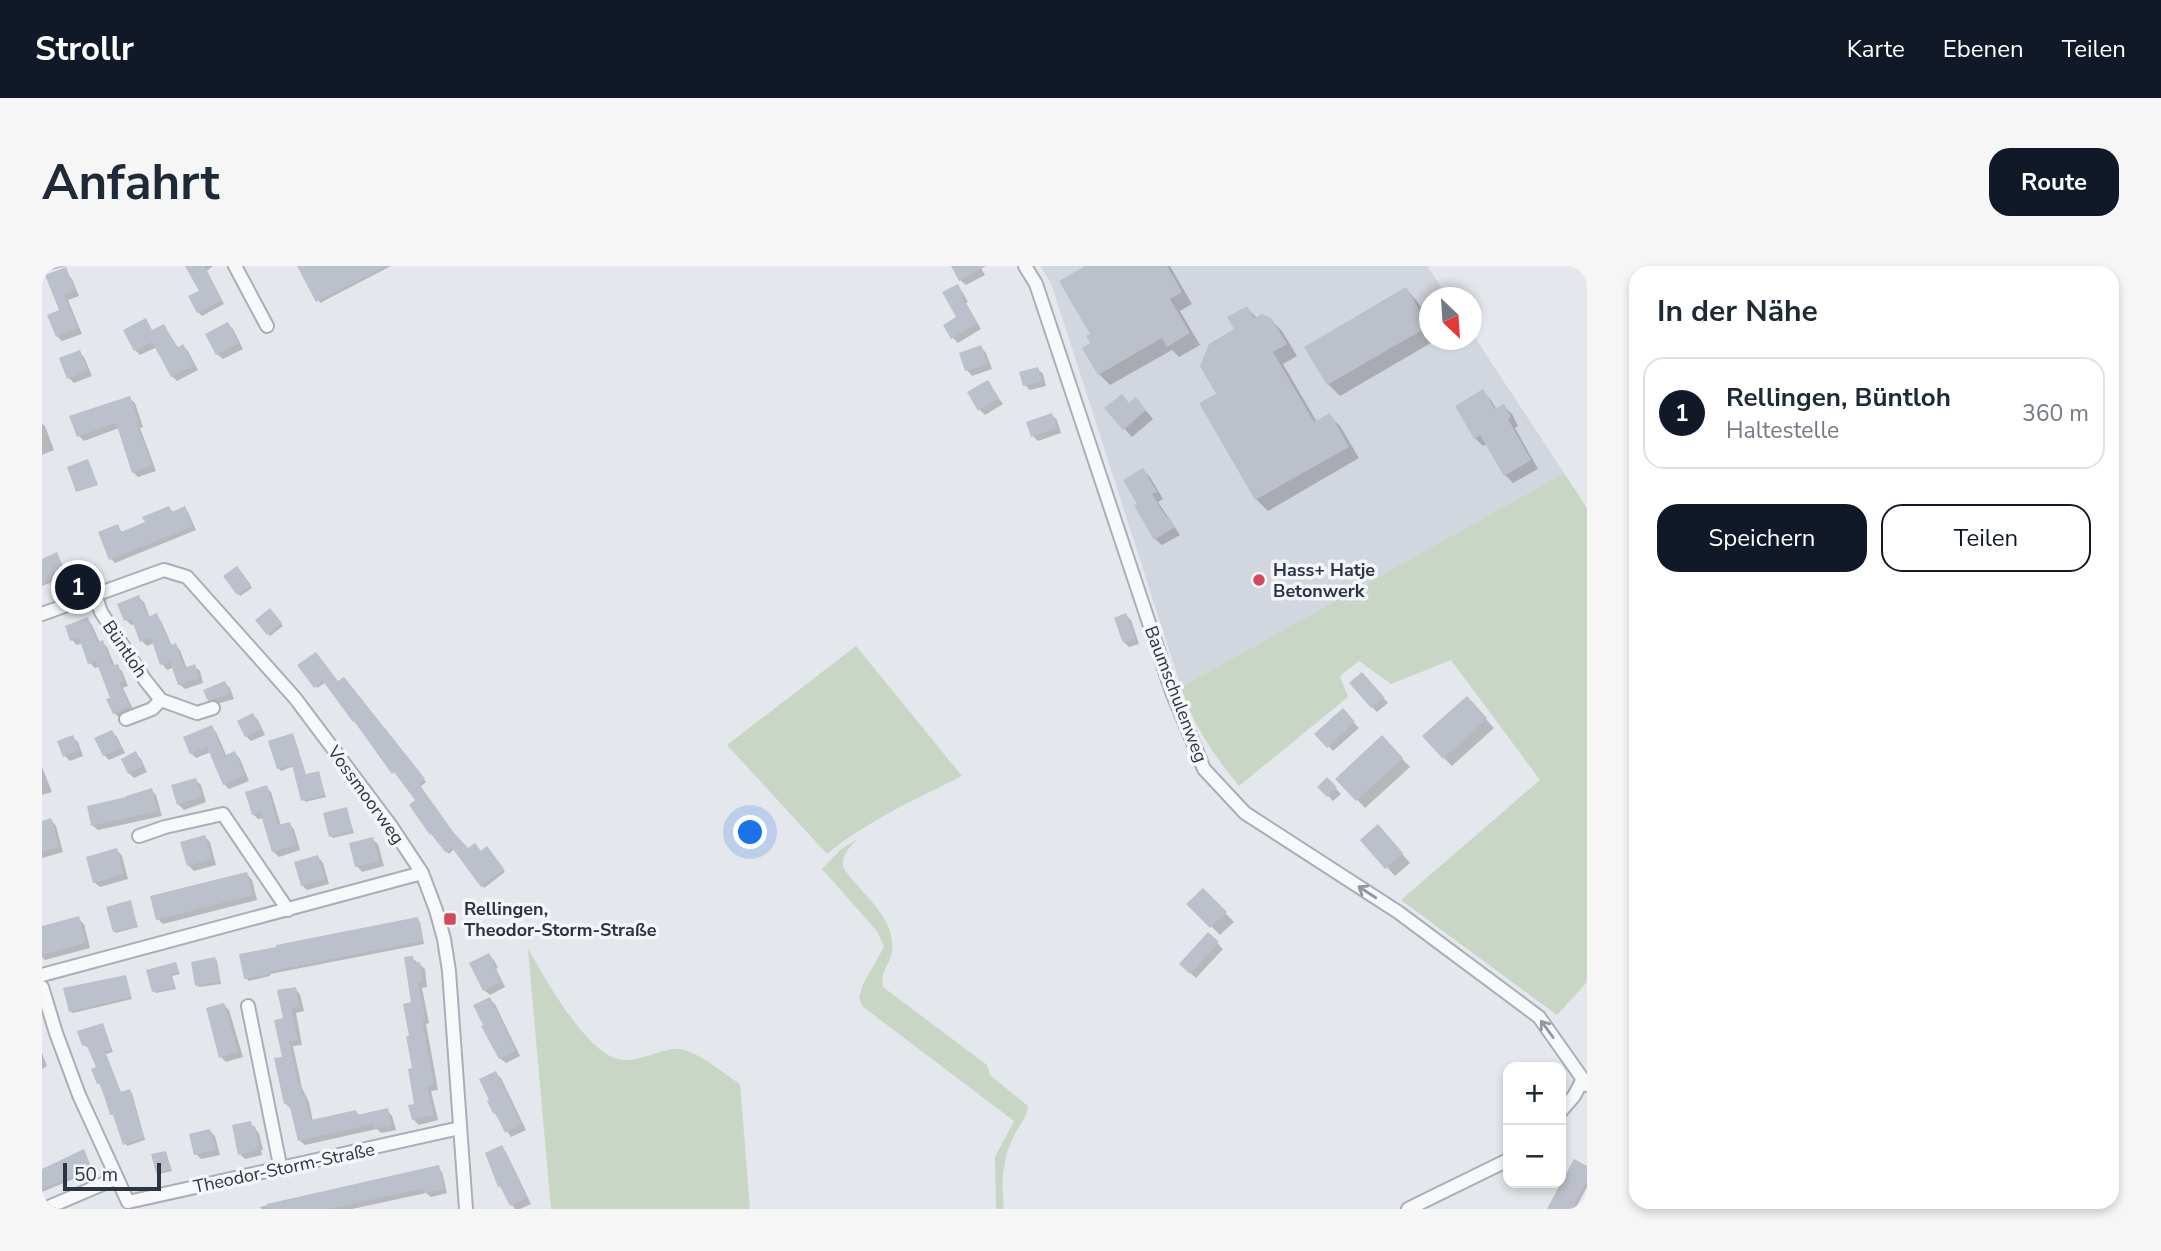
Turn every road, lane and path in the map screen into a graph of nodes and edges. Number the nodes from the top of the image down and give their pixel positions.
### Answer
1 (235, 266) edge
2 (1025, 266) edge
3 (267, 326) dead end
4 (95, 594) junction
5 (42, 614) edge
6 (161, 700) junction
7 (213, 708) dead end
8 (126, 719) dead end
9 (139, 836) dead end
10 (422, 873) junction
11 (288, 910) junction
12 (42, 975) edge
13 (42, 988) edge
14 (248, 1006) dead end
15 (56, 1033) junction
16 (42, 1035) edge
17 (1585, 1082) edge
18 (1566, 1105) edge
19 (460, 1129) junction
20 (1503, 1162) edge
21 (281, 1170) junction
22 (117, 1178) junction
23 (44, 1209) edge
24 (466, 1209) edge
25 (1408, 1209) edge

1 - 3 street
17 -> 2 street, Baumschulenweg
4 - 5 street, Vossmoorweg
4 - 6 street, Büntloh
4 - 10 street, Vossmoorweg
6 - 7 street
6 - 8 street
9 - 11 street
10 - 11 street
10 - 19 street, Vossmoorweg
11 - 12 street
13 - 15 street, Theodor-Storm-Straße
14 - 21 street
15 - 16 street
15 - 22 street, Theodor-Storm-Straße
17 - 18 street
19 - 21 street, Theodor-Storm-Straße
19 - 24 street, Vossmoorweg
20 - 25 street
21 - 22 street, Theodor-Storm-Straße
22 - 23 street

